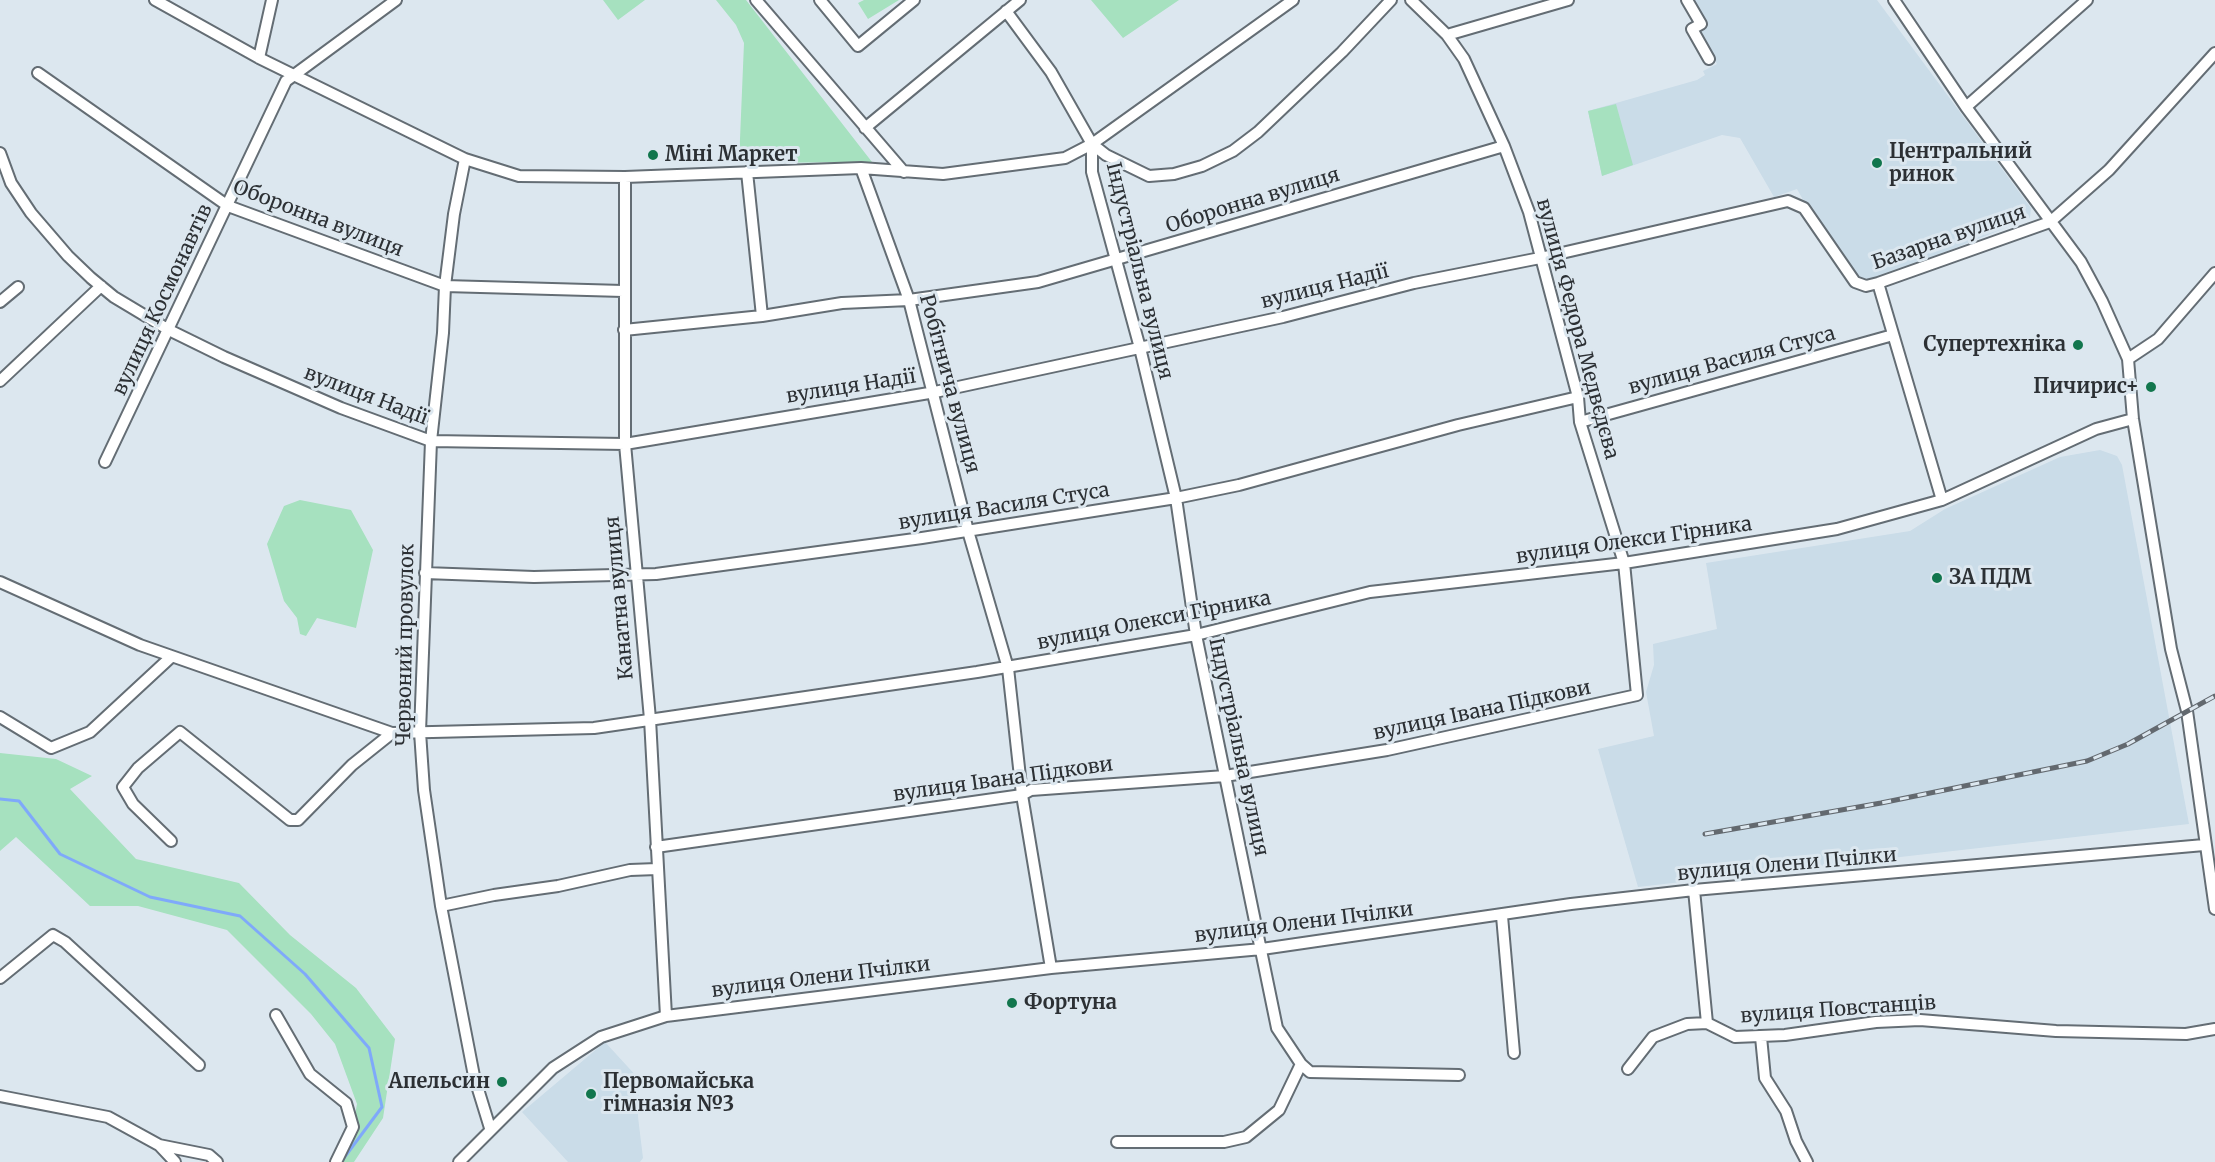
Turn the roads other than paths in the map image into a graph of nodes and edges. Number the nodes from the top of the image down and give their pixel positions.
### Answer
1 (155, 0) edge
2 (272, 0) edge
3 (396, 0) edge
4 (756, 0) edge
5 (820, 0) edge
6 (914, 0) edge
7 (1020, 0) edge
8 (1293, 0) edge
9 (1391, 0) edge
10 (1411, 0) edge
11 (1568, 0) edge
12 (1687, 0) edge
13 (1894, 0) edge
14 (2086, 0) edge
15 (1006, 11) junction
16 (1447, 35) junction
17 (2215, 53) edge
18 (259, 58) junction
19 (1709, 59) dead end
20 (38, 73) dead end
21 (294, 76) junction
22 (1966, 107) junction
23 (865, 128) junction
24 (1092, 144) junction
25 (1503, 146) junction
26 (0, 153) edge
27 (465, 159) junction
28 (861, 168) junction
29 (747, 172) junction
30 (904, 172) junction
31 (625, 177) junction
32 (1794, 202) joint
33 (228, 206) junction
34 (2050, 222) junction
35 (1540, 258) junction
36 (1115, 261) junction
37 (2215, 273) edge
38 (1878, 283) junction
39 (101, 286) junction
40 (445, 286) junction
41 (18, 287) dead end
42 (623, 291) junction
43 (909, 300) junction
44 (0, 302) edge
45 (762, 316) junction
46 (169, 330) junction
47 (624, 330) junction
48 (1893, 335) junction
49 (1140, 348) junction
50 (2128, 359) junction
51 (0, 381) edge
52 (934, 392) junction
53 (1578, 397) junction
54 (2133, 419) junction
55 (1580, 422) junction
56 (431, 441) junction
57 (624, 444) junction
58 (105, 462) dead end
59 (1176, 498) junction
60 (1942, 501) junction
61 (968, 531) junction
62 (1624, 563) junction
63 (425, 573) junction
64 (635, 574) junction
65 (0, 582) edge
66 (1196, 635) junction
67 (171, 657) junction
68 (1008, 668) junction
69 (1637, 695) joint
70 (0, 717) edge
71 (650, 719) junction
72 (420, 732) junction
73 (392, 733) junction
74 (1225, 776) junction
75 (1022, 795) junction
76 (171, 841) dead end
77 (2204, 845) junction
78 (656, 847) junction
79 (657, 869) junction
80 (1694, 891) junction
81 (441, 906) junction
82 (2215, 909) edge
83 (1502, 915) junction
84 (1262, 949) junction
85 (1051, 968) junction
86 (0, 978) edge
87 (276, 1015) dead end
88 (666, 1016) junction
89 (1707, 1023) junction
90 (2215, 1029) edge
91 (1761, 1037) junction
92 (1514, 1053) dead end
93 (1301, 1064) junction
94 (199, 1065) dead end
95 (1628, 1069) dead end
96 (1459, 1075) dead end
97 (0, 1096) edge
98 (490, 1128) junction
99 (1117, 1142) dead end
100 (159, 1145) junction
101 (175, 1162) edge
102 (217, 1162) edge
103 (336, 1162) edge
104 (459, 1162) edge
105 (1807, 1162) edge

1 - 18 street
2 - 18 street
3 - 21 street, вулиця Космонавтів
4 - 23 street
5 - 6 street
7 - 15 street
8 - 24 street
9 - 24 street
10 - 16 street, вулиця Федора Медвєдєва
11 - 16 street
12 - 19 street
13 - 22 street
14 - 22 street
15 - 23 street
15 - 24 street
16 - 25 street, вулиця Федора Медвєдєва
17 - 34 street
18 - 21 street
20 - 33 street, Оборонна вулиця
21 - 27 street
21 - 33 street, вулиця Космонавтів
22 - 34 street
23 - 30 street
24 - 30 street
24 - 36 street, Індустріальна вулиця
25 - 35 street, вулиця Федора Медвєдєва
25 - 36 street, Оборонна вулиця
26 - 39 street, вулиця Надії
27 - 31 street
27 - 40 street, Червоний провулок
28 - 29 street
28 - 30 street
28 - 43 street, Робітнича вулиця
29 - 31 street
29 - 45 street
31 - 42 street, Канатна вулиця
32 - 35 street, вулиця Надії
32 - 38 street, Базарна вулиця
33 - 40 street, Оборонна вулиця
33 - 46 street, вулиця Космонавтів
34 - 38 street, Базарна вулиця
34 - 50 street
35 - 49 street, вулиця Надії
35 - 53 street, вулиця Федора Медвєдєва
36 - 43 street, Оборонна вулиця
36 - 49 street, Індустріальна вулиця
37 - 50 street
38 - 48 street
39 - 46 street, вулиця Надії
39 - 51 street
40 - 42 street, Оборонна вулиця
40 - 56 street, Червоний провулок
41 - 44 street
42 - 47 street, Канатна вулиця
43 - 45 street, Оборонна вулиця
43 - 52 street, Робітнича вулиця
45 - 47 street, Оборонна вулиця
46 - 56 street, вулиця Надії
46 - 58 street, вулиця Космонавтів
47 - 57 street, Канатна вулиця
48 - 55 street, вулиця Василя Стуса
48 - 60 street
49 - 52 street, вулиця Надії
49 - 59 street, Індустріальна вулиця
50 - 54 street
52 - 57 street, вулиця Надії
52 - 61 street, Робітнича вулиця
53 - 55 street, вулиця Федора Медвєдєва
53 - 59 street, вулиця Василя Стуса
54 - 60 street, вулиця Олекси Гірника
54 - 77 street
55 - 62 street, вулиця Федора Медвєдєва
56 - 57 street, вулиця Надії
56 - 63 street, Червоний провулок
57 - 64 street, Канатна вулиця
59 - 61 street, вулиця Василя Стуса
59 - 66 street, Індустріальна вулиця
60 - 62 street, вулиця Олекси Гірника
61 - 64 street, вулиця Василя Стуса
61 - 68 street, Робітнича вулиця
62 - 66 street, вулиця Олекси Гірника
62 - 69 street, вулиця Федора Медвєдєва
63 - 64 street, вулиця Василя Стуса
63 - 72 street, Червоний провулок
64 - 71 street, Канатна вулиця
65 - 67 street, вулиця Олекси Гірника
66 - 68 street, вулиця Олекси Гірника
66 - 74 street, Індустріальна вулиця
67 - 70 street
67 - 73 street, вулиця Олекси Гірника
68 - 71 street, вулиця Олекси Гірника
68 - 75 street, Робітнича вулиця
69 - 74 street, вулиця Івана Підкови
71 - 72 street, вулиця Олекси Гірника
71 - 78 street, Канатна вулиця
72 - 73 street, вулиця Олекси Гірника
72 - 81 street, Червоний провулок
73 - 76 street
74 - 75 street, вулиця Івана Підкови
74 - 84 street, Індустріальна вулиця
75 - 78 street, вулиця Івана Підкови
75 - 85 street, Робітнича вулиця
77 - 80 street, вулиця Олени Пчілки
77 - 82 street
78 - 79 street, Канатна вулиця
79 - 81 street
79 - 88 street, Канатна вулиця
80 - 83 street, вулиця Олени Пчілки
80 - 89 street
81 - 98 street, Червоний провулок
83 - 84 street, вулиця Олени Пчілки
83 - 92 street
84 - 85 street, вулиця Олени Пчілки
84 - 93 street, Індустріальна вулиця
85 - 88 street, вулиця Олени Пчілки
86 - 94 street
87 - 103 street
88 - 98 street, вулиця Олени Пчілки
89 - 91 street, вулиця Повстанців
89 - 95 street
90 - 91 street, вулиця Повстанців
91 - 105 street
93 - 96 street
93 - 99 street
97 - 100 street
98 - 104 street, вулиця Олени Пчілки
100 - 101 street
100 - 102 street

